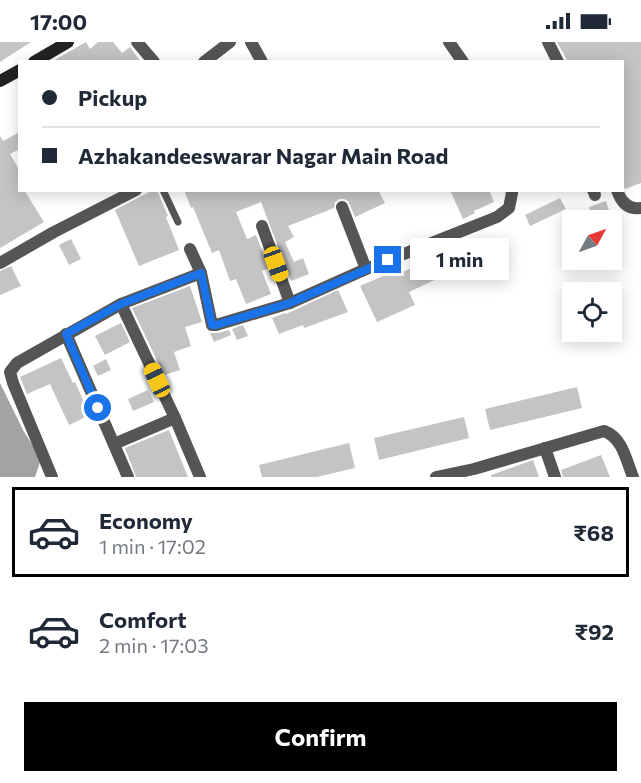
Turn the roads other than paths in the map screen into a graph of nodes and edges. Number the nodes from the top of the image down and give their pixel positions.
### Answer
1 (68, 42) edge
2 (137, 42) edge
3 (230, 42) edge
4 (251, 42) edge
5 (449, 42) edge
6 (548, 42) edge
7 (37, 60) edge
8 (152, 60) edge
9 (207, 60) edge
10 (261, 60) edge
11 (462, 60) edge
12 (557, 60) edge
13 (18, 71) edge
14 (0, 81) edge
15 (132, 192) edge
16 (164, 192) edge
17 (512, 192) edge
18 (618, 192) edge
19 (342, 207) dead end
20 (641, 208) edge
21 (178, 222) dead end
22 (262, 226) dead end
23 (190, 249) dead end
24 (0, 262) edge
25 (366, 269) junction
26 (201, 273) junction
27 (290, 303) junction
28 (121, 304) junction
29 (66, 334) junction
30 (175, 418) junction
31 (114, 444) junction
32 (545, 448) junction
33 (476, 473) edge
34 (52, 477) edge
35 (128, 477) edge
36 (200, 477) edge
37 (436, 477) edge
38 (555, 477) edge
39 (633, 477) edge

1 - 7 street
2 - 8 street
3 - 9 street
4 - 10 street
5 - 11 street
6 - 12 street
13 - 14 street
15 - 24 street
16 - 21 lane
17 - 25 street
18 - 20 street
19 - 25 street
22 - 27 street
23 - 26 street
25 - 27 street
26 - 27 street
26 - 28 street
28 - 29 street
28 - 30 street
29 - 31 street
29 - 34 street
30 - 31 street
30 - 36 street
31 - 35 street
32 - 33 street
32 - 38 street
32 - 39 street
33 - 37 street

